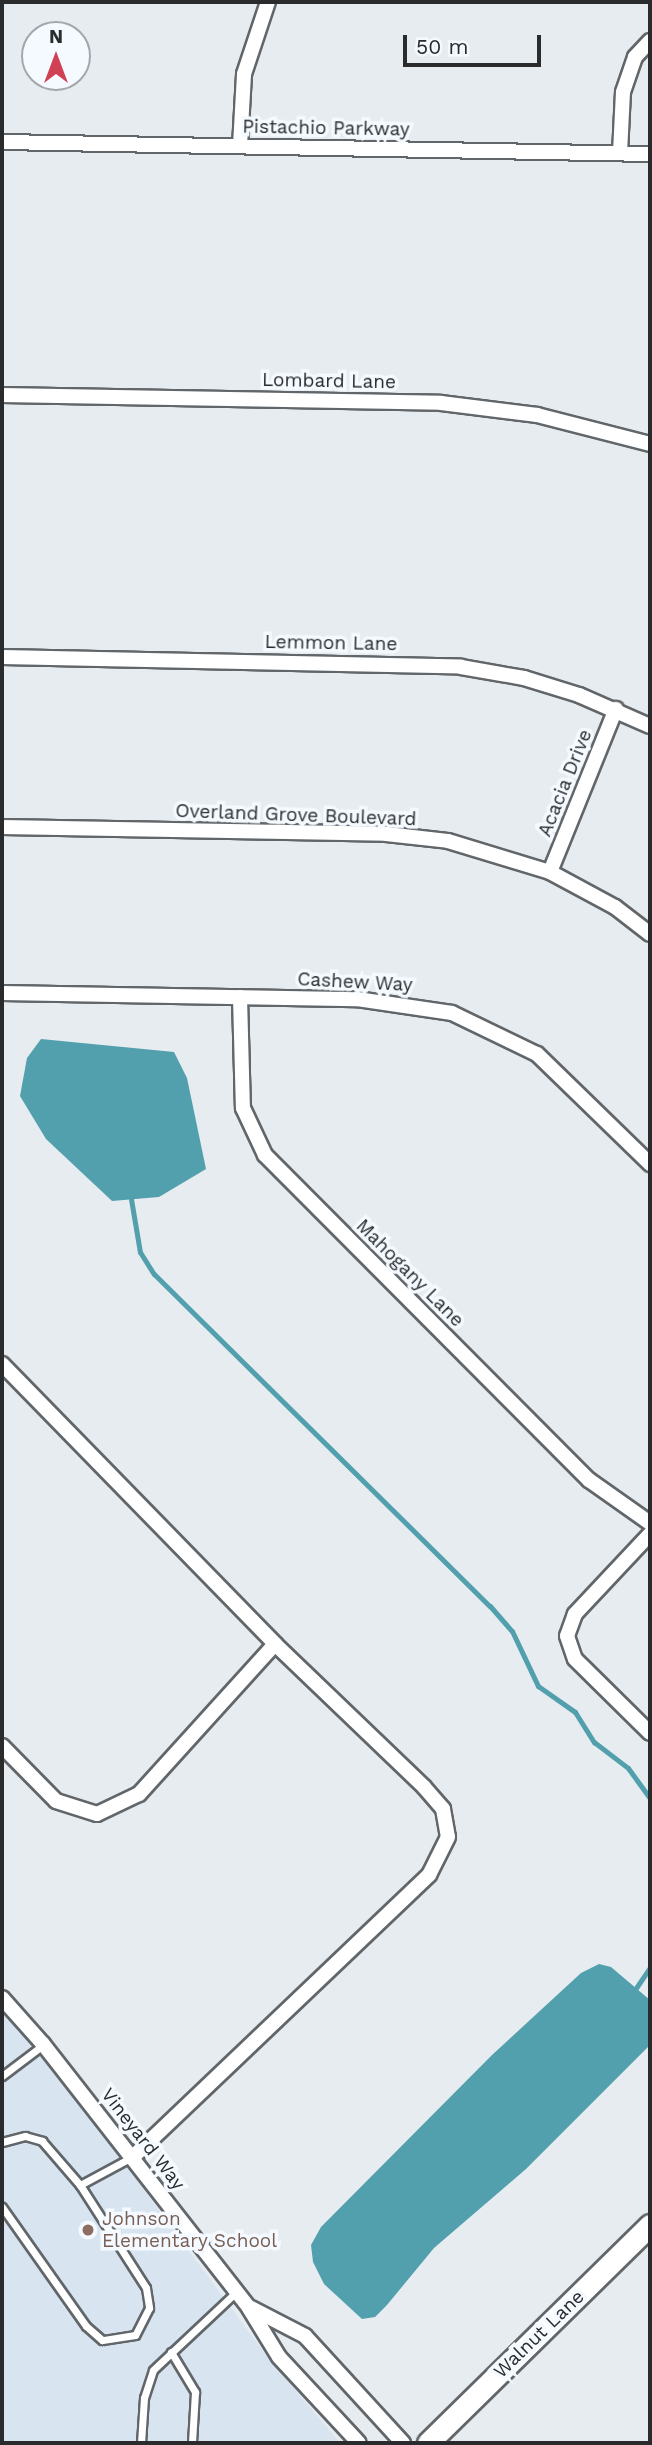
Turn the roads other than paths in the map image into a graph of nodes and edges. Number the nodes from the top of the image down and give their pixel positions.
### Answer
1 (268, 2) edge
2 (650, 41) edge
3 (2, 142) edge
4 (240, 146) junction
5 (620, 153) junction
6 (650, 154) edge
7 (2, 395) edge
8 (650, 444) edge
9 (2, 657) edge
10 (616, 709) junction
11 (650, 726) edge
12 (2, 827) edge
13 (550, 872) junction
14 (650, 933) edge
15 (2, 993) edge
16 (240, 997) junction
17 (650, 1164) edge
18 (2, 1364) edge
19 (650, 1523) edge
20 (650, 1534) edge
21 (275, 1644) junction
22 (645, 1728) edge
23 (2, 1746) edge
24 (2, 1998) edge
25 (43, 2044) junction
26 (2, 2076) edge
27 (2, 2142) edge
28 (132, 2157) junction
29 (80, 2185) junction
30 (2, 2207) edge
31 (650, 2225) edge
32 (236, 2292) junction
33 (249, 2308) junction
34 (172, 2352) junction
35 (141, 2443) edge
36 (192, 2443) edge
37 (359, 2443) edge
38 (403, 2443) edge
39 (428, 2443) edge

1 - 4 street
2 - 5 street
3 - 4 street, Pistachio Parkway
4 - 5 street, Pistachio Parkway
5 - 6 street, Pistachio Parkway
7 - 8 street, Lombard Lane
9 - 10 street, Lemmon Lane
10 - 11 street, Lemmon Lane
10 - 13 street, Acacia Drive
12 - 13 street, Overland Grove Boulevard
13 - 14 street, Overland Grove Boulevard
15 - 16 street, Cashew Way
16 - 17 street, Cashew Way
16 - 19 street, Mahogany Lane
18 - 21 street
20 - 22 street
21 - 23 street
21 - 28 street
24 - 25 street, Vineyard Way
25 - 26 lane
25 - 28 street, Vineyard Way
27 - 29 lane
28 - 29 lane
28 - 32 street, Vineyard Way
29 - 30 lane
31 - 39 main road, Walnut Lane
32 - 33 street, Vineyard Way
32 - 34 lane
33 - 37 street, Vineyard Way
33 - 38 street, Vineyard Way
34 - 35 lane
34 - 36 lane

